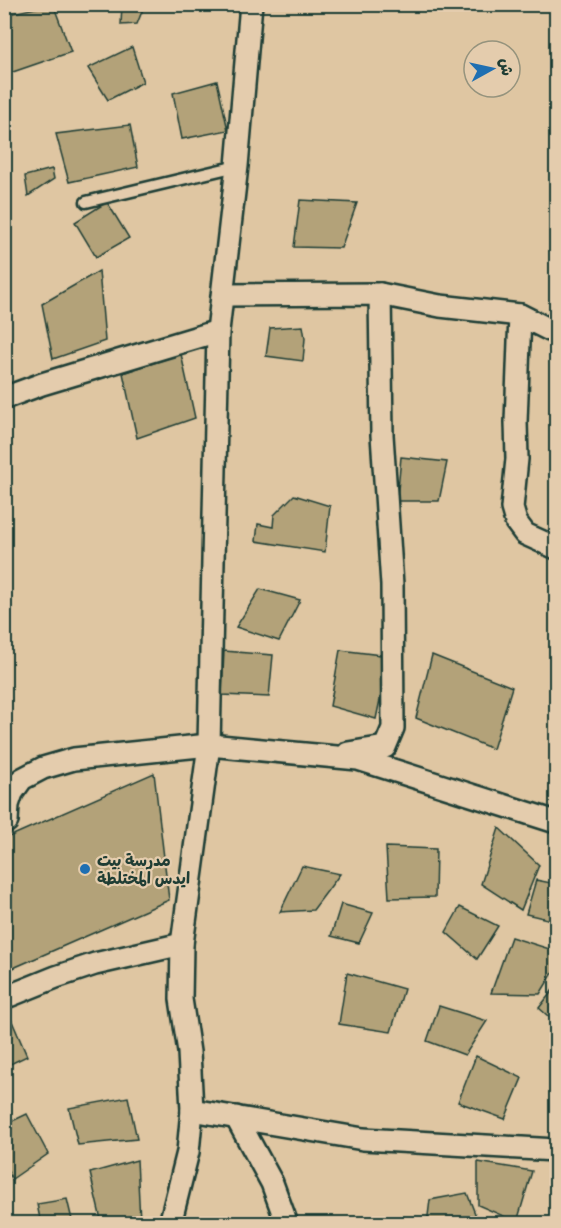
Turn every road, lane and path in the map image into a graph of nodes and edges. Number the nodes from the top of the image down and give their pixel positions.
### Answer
1 (251, 4) edge
2 (237, 166) junction
3 (86, 202) dead end
4 (380, 294) junction
5 (224, 295) junction
6 (520, 315) junction
7 (218, 331) junction
8 (556, 333) edge
9 (4, 398) edge
10 (556, 548) edge
11 (209, 745) junction
12 (358, 759) junction
13 (4, 821) edge
14 (556, 822) edge
15 (182, 944) junction
16 (4, 998) edge
17 (192, 1110) junction
18 (236, 1117) junction
19 (556, 1150) edge
20 (170, 1224) edge
21 (287, 1224) edge

1 - 2 street
2 - 3 lane
2 - 5 street
4 - 5 street
4 - 6 street
4 - 12 street
5 - 7 street
6 - 8 street
6 - 10 street
7 - 9 street
7 - 11 street
11 - 12 street
11 - 13 street
11 - 15 street
12 - 14 street
15 - 16 street
15 - 17 street
17 - 18 street
17 - 20 street
18 - 19 street
18 - 21 street

